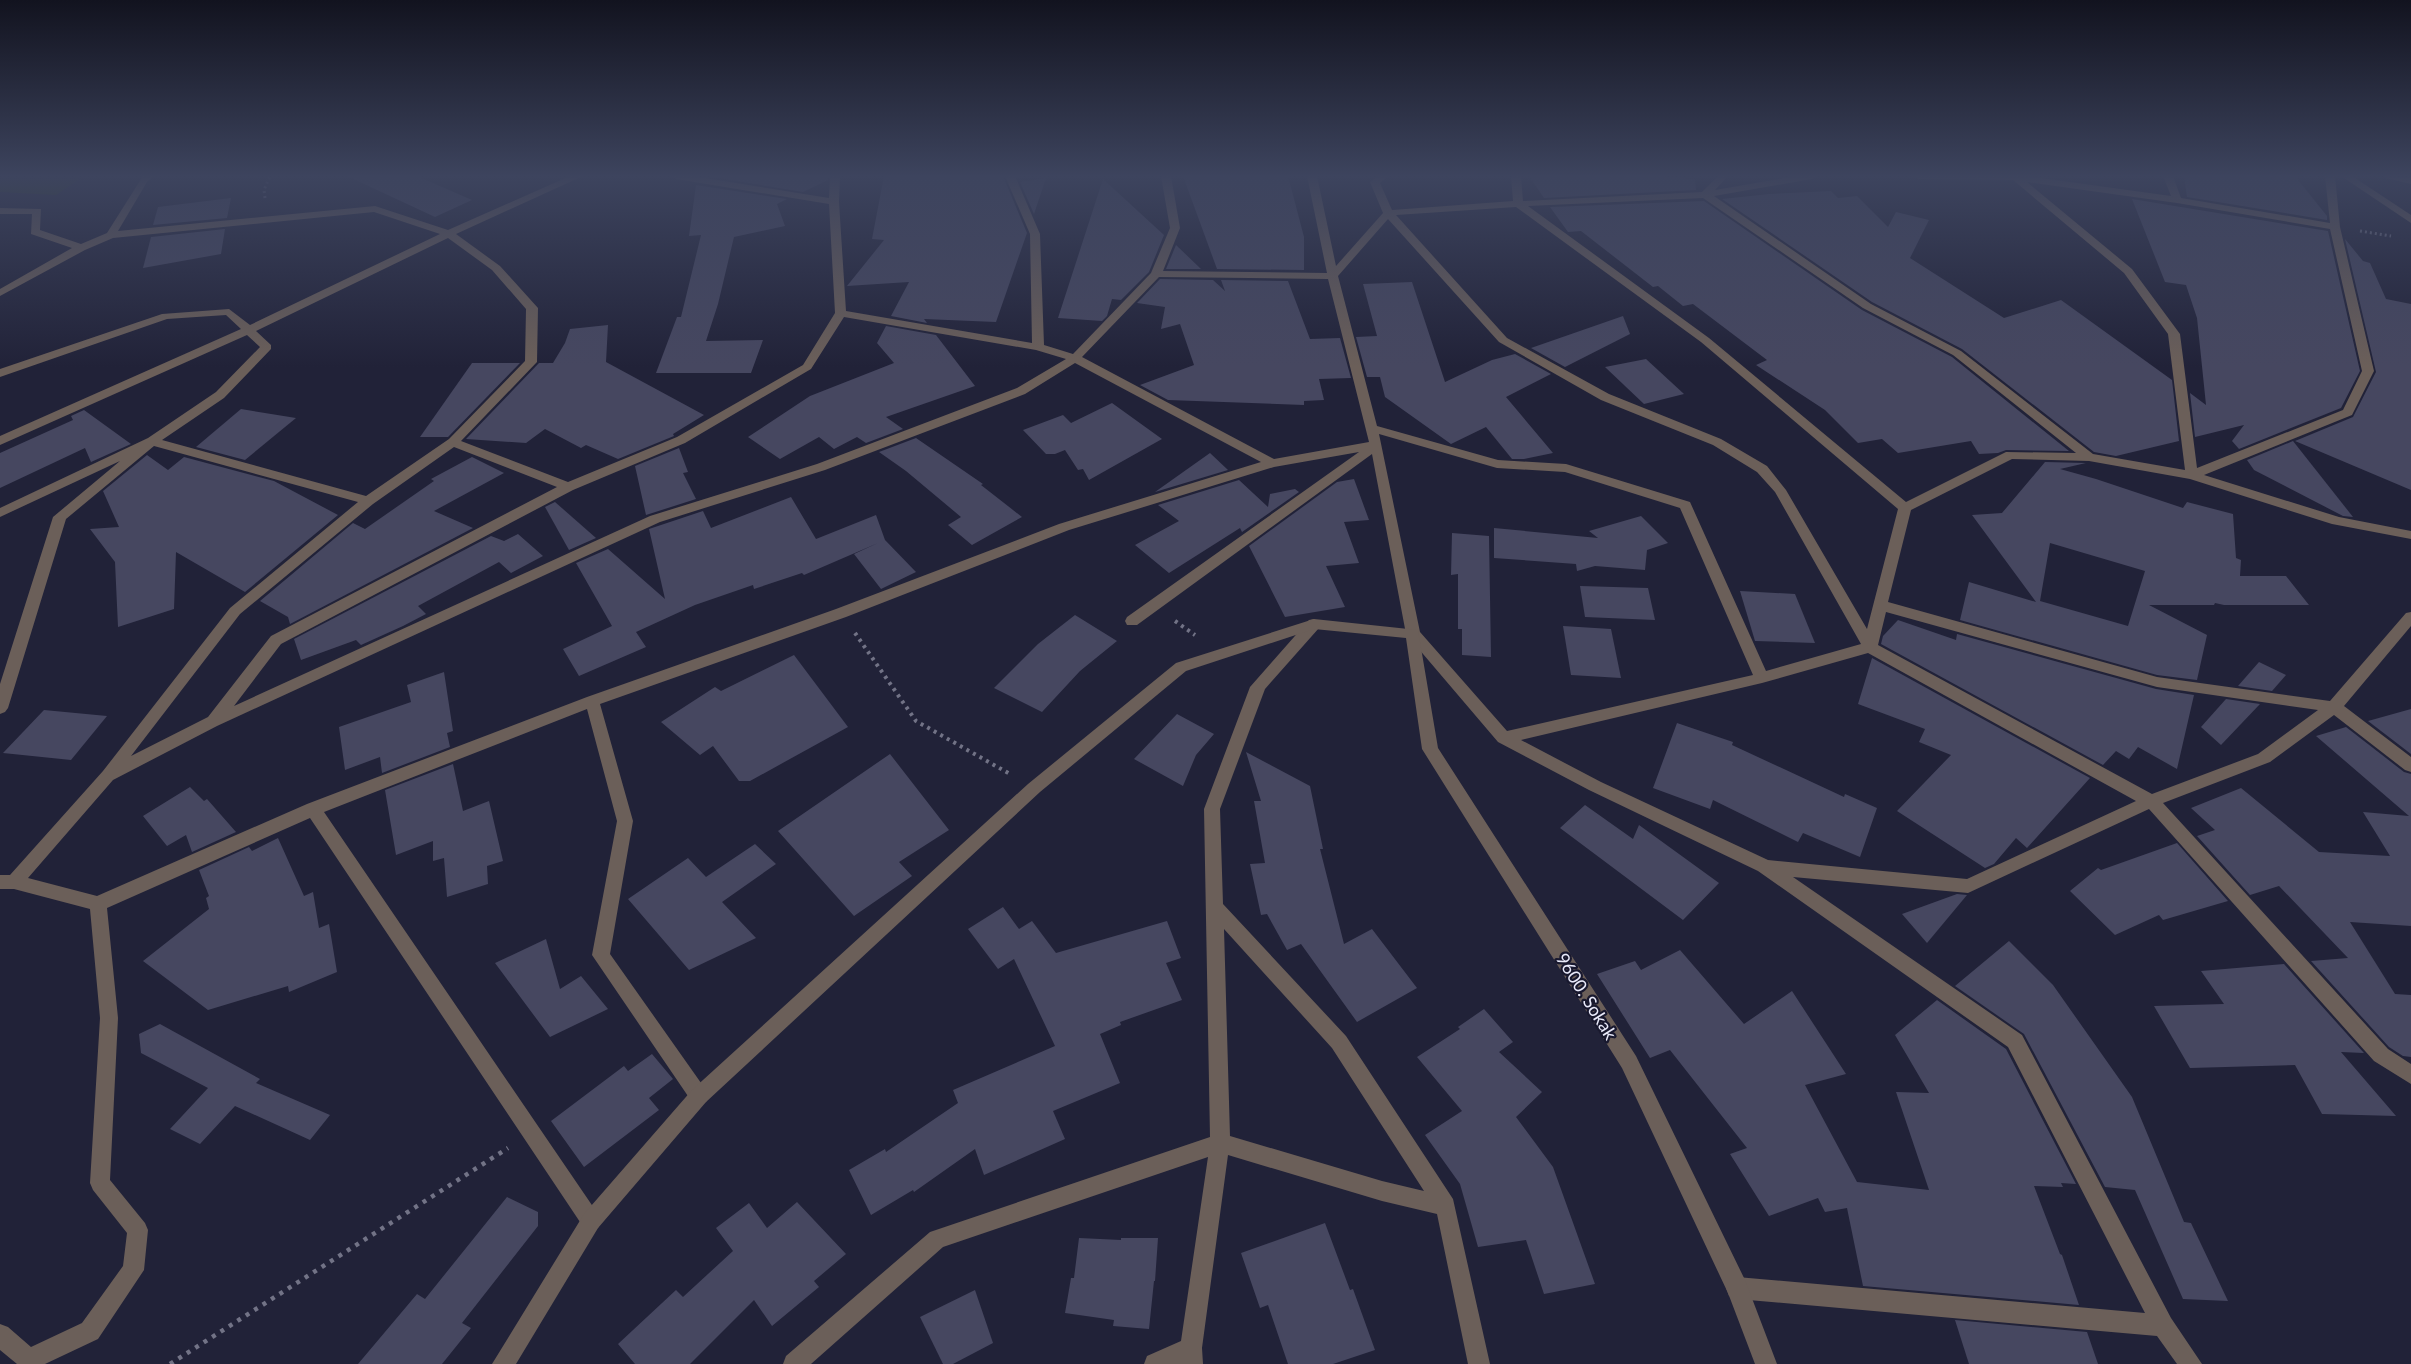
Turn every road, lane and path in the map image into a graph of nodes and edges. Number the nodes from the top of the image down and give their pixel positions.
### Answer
1 (56, 240) edge
2 (100, 240) edge
3 (437, 240) edge
4 (457, 240) edge
5 (836, 240) edge
6 (1035, 240) edge
7 (1170, 240) edge
8 (1325, 240) edge
9 (1365, 240) edge
10 (1412, 240) edge
11 (1567, 240) edge
12 (1770, 240) edge
13 (2090, 240) edge
14 (2338, 240) edge
15 (81, 248) junction
16 (1156, 273) junction
17 (1333, 276) junction
18 (0, 293) edge
19 (841, 313) junction
20 (248, 330) junction
21 (1038, 347) junction
22 (1075, 358) junction
23 (0, 373) edge
24 (1371, 428) junction
25 (0, 441) edge
26 (152, 441) junction
27 (453, 442) junction
28 (1376, 445) junction
29 (2089, 457) junction
30 (1272, 463) junction
31 (2192, 475) junction
32 (568, 487) junction
33 (368, 501) junction
34 (1905, 508) junction
35 (0, 513) edge
36 (2411, 535) edge
37 (1880, 605) junction
38 (1152, 606) junction
39 (841, 613) junction
40 (2411, 617) edge
41 (1131, 621) dead end
42 (1314, 624) junction
43 (1413, 634) junction
44 (1870, 647) junction
45 (1181, 667) junction
46 (1762, 678) junction
47 (592, 701) junction
48 (0, 708) edge
49 (2334, 708) junction
50 (213, 722) junction
51 (1504, 738) junction
52 (2411, 766) edge
53 (107, 776) junction
54 (1034, 788) junction
55 (2151, 801) junction
56 (314, 808) junction
57 (1764, 866) junction
58 (7, 882) edge
59 (98, 904) junction
60 (1214, 906) junction
61 (2411, 1076) edge
62 (699, 1096) junction
63 (531, 1133) junction
64 (1220, 1143) junction
65 (1446, 1206) junction
66 (591, 1221) junction
67 (1737, 1288) junction
68 (2163, 1326) junction
69 (0, 1335) edge
70 (1191, 1356) edge
71 (170, 1364) edge
72 (503, 1364) edge
73 (794, 1364) edge
74 (1155, 1364) edge
75 (1479, 1364) edge
76 (1766, 1364) edge
77 (2191, 1364) edge

1 - 15 street
2 - 15 street
3 - 20 street
4 - 27 street
5 - 19 street
6 - 21 street
7 - 16 street
8 - 17 street, 9600. Sokak
9 - 17 street
10 - 44 street
11 - 34 street
12 - 29 street
13 - 31 street
14 - 31 street
15 - 18 street
16 - 17 street
16 - 22 street
17 - 24 street, 9600. Sokak
19 - 21 street
19 - 32 street
20 - 23 street
20 - 25 street
20 - 26 street
21 - 22 street
22 - 30 street
22 - 50 street
24 - 28 street, 9600. Sokak
24 - 46 street
26 - 33 street
26 - 35 street
26 - 48 street
27 - 32 street
27 - 33 street
28 - 30 street
28 - 38 street
28 - 43 street, 9600. Sokak
29 - 31 street
29 - 34 street
30 - 39 street
31 - 36 street
32 - 50 street
33 - 53 street
34 - 37 street
37 - 44 street
37 - 49 street
38 - 41 street
38 - 45 path
39 - 47 street
39 - 54 path
40 - 49 street
42 - 43 street
42 - 45 street
42 - 60 street
43 - 51 street
43 - 67 street, 9600. Sokak
44 - 46 street
44 - 55 street
45 - 54 street
46 - 51 street
47 - 56 street
47 - 62 street
49 - 52 street
49 - 55 street
50 - 53 street
51 - 57 street
53 - 58 street
54 - 62 street
55 - 57 street
55 - 61 street
56 - 59 street
56 - 63 street
57 - 68 street
58 - 59 street
59 - 69 street
60 - 64 street
60 - 65 street
62 - 66 street
63 - 66 street
63 - 71 path
64 - 65 street
64 - 70 street
64 - 73 street
65 - 75 street
66 - 72 street
67 - 68 street
67 - 76 street, 9600. Sokak
68 - 77 street
70 - 74 street

